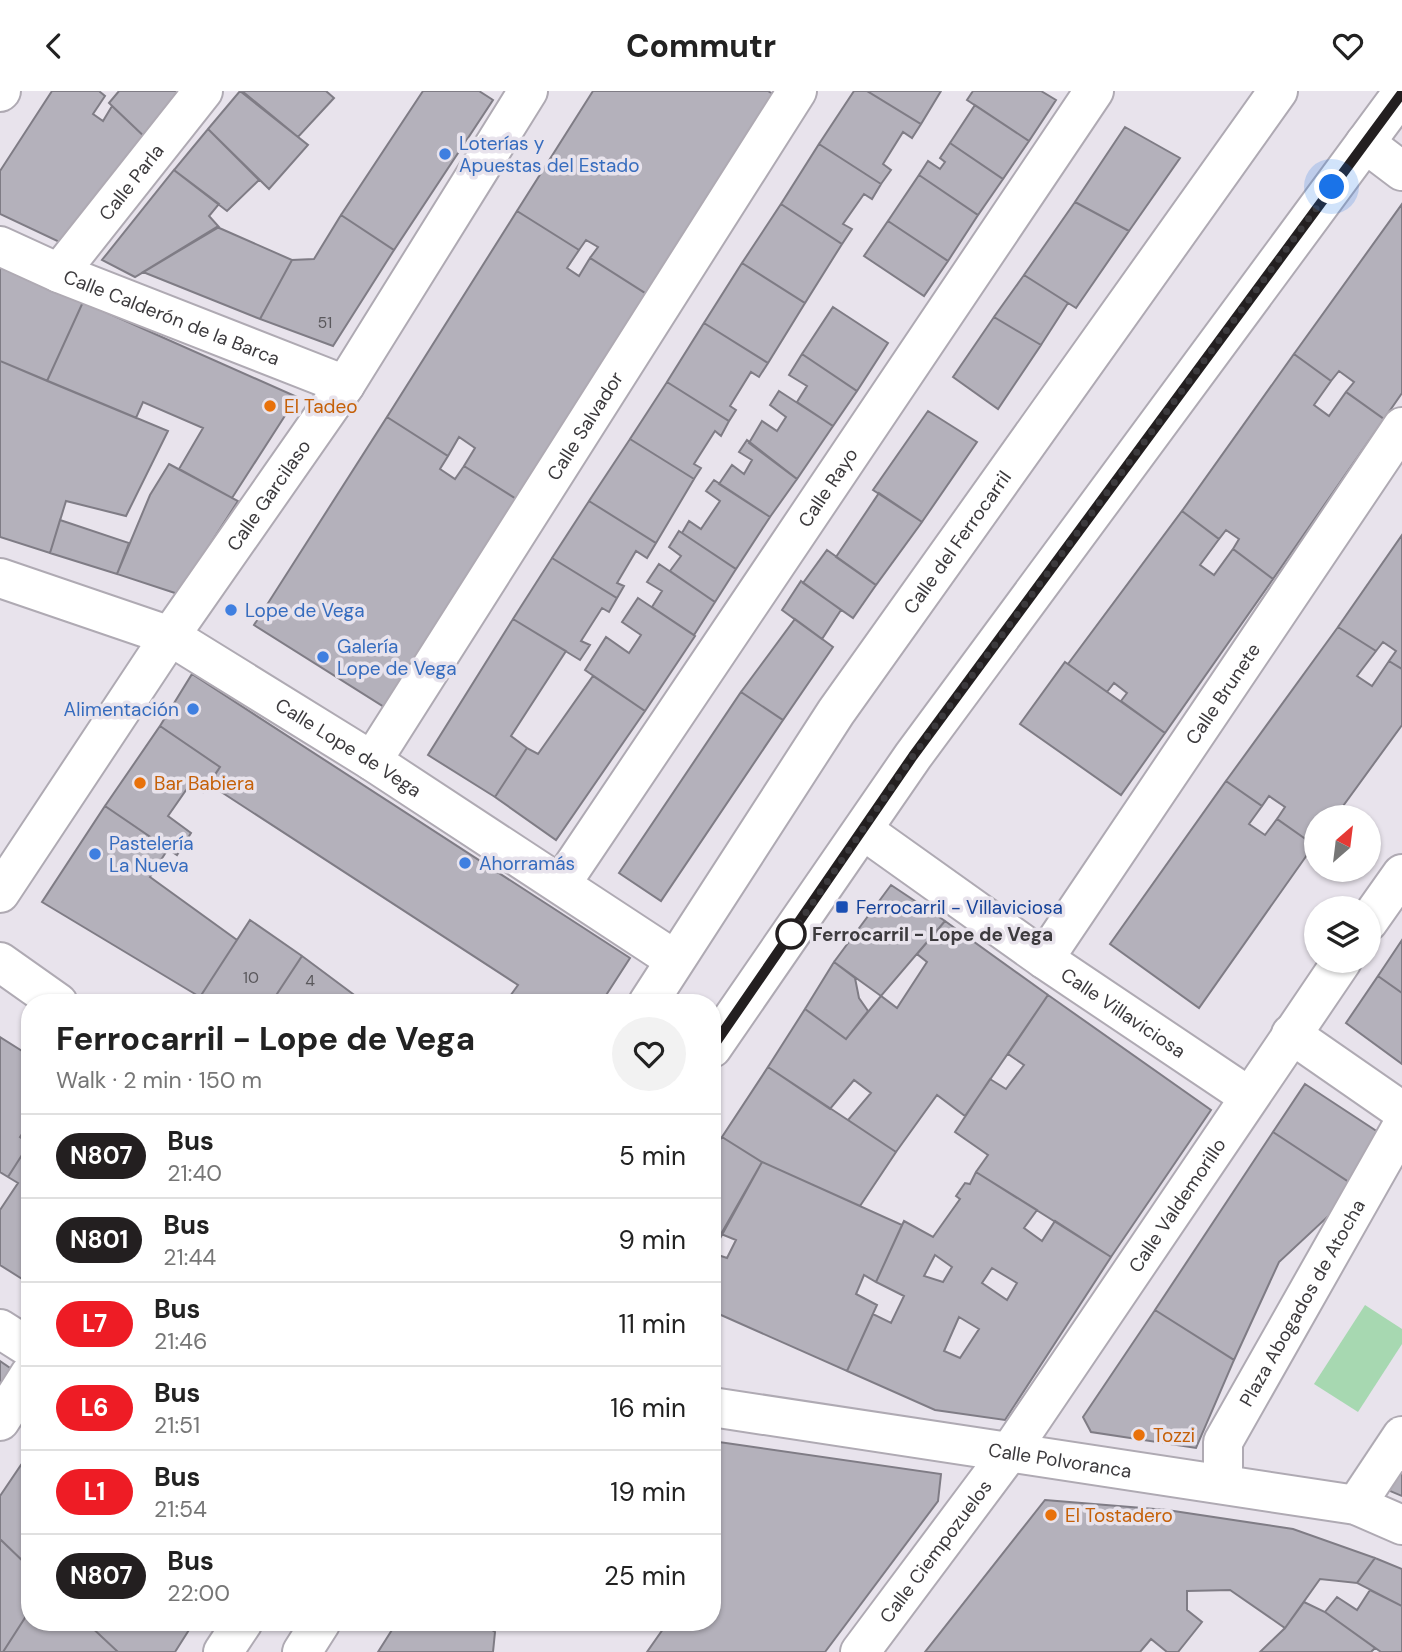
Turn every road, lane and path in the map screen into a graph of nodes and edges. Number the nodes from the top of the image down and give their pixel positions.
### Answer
1 (203, 91) edge
2 (528, 91) edge
3 (797, 91) edge
4 (1094, 91) edge
5 (1278, 91) edge
6 (1402, 93) edge
7 (1365, 143) junction
8 (1402, 171) edge
9 (0, 246) edge
10 (59, 273) junction
11 (345, 385) junction
12 (1402, 427) edge
13 (0, 577) edge
14 (170, 636) junction
15 (372, 761) junction
16 (863, 830) junction
17 (1402, 874) edge
18 (561, 884) junction
19 (0, 893) edge
20 (1381, 904) edge
21 (1044, 959) junction
22 (675, 960) junction
23 (0, 962) edge
24 (1334, 973) edge
25 (45, 994) edge
26 (654, 994) edge
27 (1291, 1034) junction
28 (721, 1035) edge
29 (1248, 1096) junction
30 (1402, 1111) edge
31 (1402, 1126) edge
32 (0, 1329) edge
33 (21, 1342) edge
34 (21, 1388) edge
35 (721, 1408) edge
36 (0, 1421) edge
37 (1402, 1436) edge
38 (1011, 1450) junction
39 (1223, 1483) junction
40 (1356, 1505) junction
41 (1402, 1525) edge
42 (237, 1631) edge
43 (315, 1631) edge
44 (223, 1652) edge
45 (302, 1652) edge
46 (860, 1652) edge

1 - 10 street, Calle Parla
2 - 11 street, Calle Garcilaso
3 - 15 street, Calle Salvador
4 - 18 street, Calle Rayo
5 - 22 street, Calle del Ferrocarril
6 - 7 street
7 - 8 street
7 - 16 street
9 - 10 street, Calle Calderón de la Barca
10 - 11 street, Calle Calderón de la Barca
11 - 14 street, Calle Garcilaso
12 - 21 street, Calle Brunete
13 - 14 street, Calle Lope de Vega
14 - 15 street, Calle Lope de Vega
14 - 19 street, Calle Garcilaso
15 - 18 street, Calle Lope de Vega
16 - 21 street, Calle Villaviciosa
16 - 28 street
17 - 20 street
18 - 22 street, Calle Lope de Vega
21 - 29 street, Calle Villaviciosa
22 - 26 street, Calle del Ferrocarril
23 - 25 street
24 - 27 street, Calle Valdemorillo
27 - 29 street, Calle Valdemorillo
27 - 30 street
29 - 38 street, Calle Valdemorillo
31 - 39 street, Plaza Abogados de Atocha
32 - 33 street
34 - 36 street
35 - 38 street, Calle Polvoranca
37 - 40 street
38 - 39 street, Calle Polvoranca
38 - 46 street, Calle Ciempozuelos
39 - 40 street, Calle Polvoranca
40 - 41 street, Calle Polvoranca
42 - 44 street
43 - 45 street

